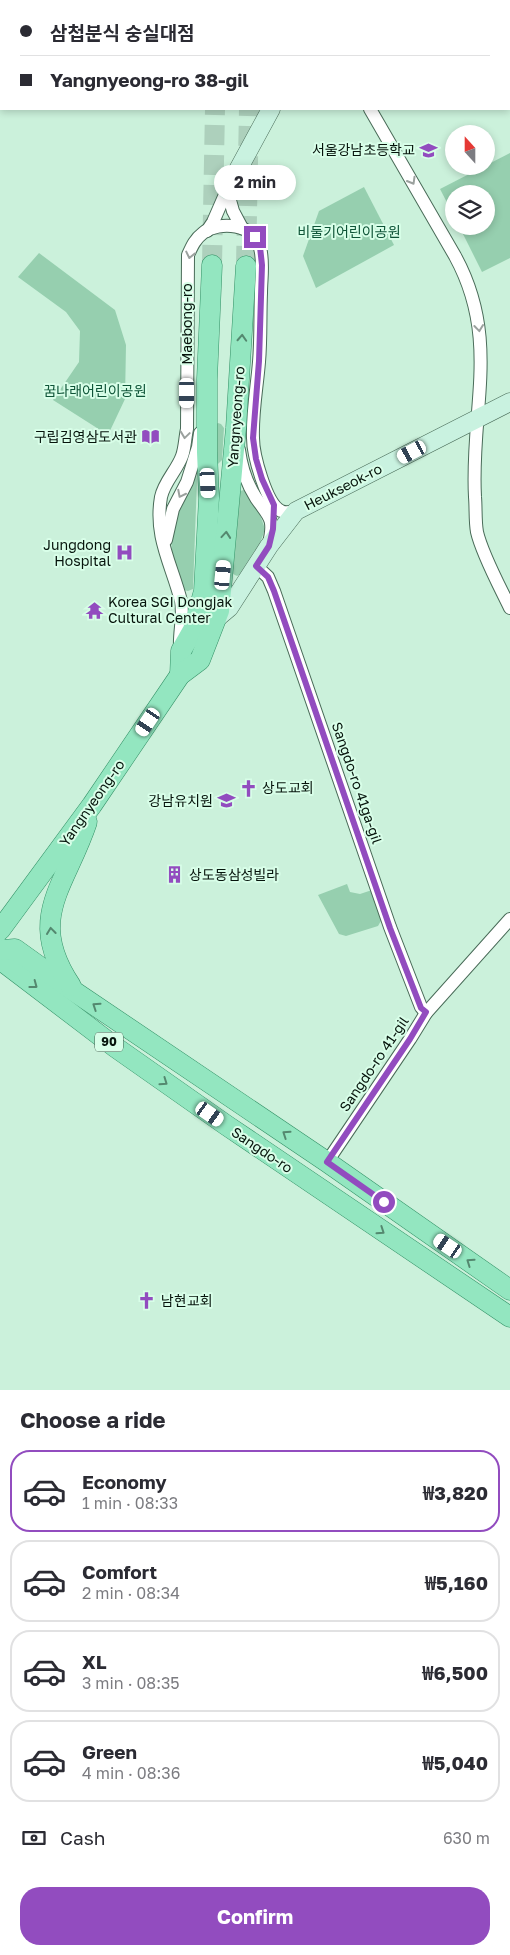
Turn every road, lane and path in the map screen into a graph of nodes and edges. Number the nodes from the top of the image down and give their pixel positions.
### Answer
1 (270, 110) edge
2 (371, 110) edge
3 (226, 190) junction
4 (242, 228) junction
5 (207, 231) junction
6 (212, 265) tunnel mouth
7 (246, 266) tunnel mouth
8 (207, 379) junction
9 (510, 402) edge
10 (476, 418) junction
11 (236, 428) junction
12 (277, 512) junction
13 (269, 546) junction
14 (164, 553) junction
15 (256, 566) junction
16 (510, 608) edge
17 (216, 619) junction
18 (181, 650) junction
19 (180, 675) junction
20 (92, 805) junction
21 (510, 919) edge
22 (0, 930) edge
23 (2, 949) edge
24 (75, 992) junction
25 (426, 1012) junction
26 (327, 1162) junction
27 (368, 1191) junction
28 (354, 1212) junction
29 (510, 1290) edge
30 (510, 1317) edge

1 - 3 street
2 -> 10 street
3 - 4 street
3 - 5 street, Maebong-ro
4 - 5 street
4 - 12 street
5 -> 14 street, Maebong-ro
6 - 8 main road, Yangnyeong-ro
11 -> 7 main road, Yangnyeong-ro
8 -> 14 street
8 - 18 main road, Yangnyeong-ro
9 - 10 street, Heukseok-ro
10 - 12 street, Heukseok-ro
10 - 16 street
11 - 12 street
17 -> 11 main road, Yangnyeong-ro
12 - 13 street, Heukseok-ro
12 - 13 street
13 - 15 street, Heukseok-ro
14 - 18 street, Maebong-ro
15 - 17 street, Heukseok-ro
15 - 25 street, Sangdo-ro 41ga-gil
17 - 19 main road, Yangnyeong-ro
18 - 19 main road, Yangnyeong-ro
19 - 20 main road, Yangnyeong-ro
20 - 22 main road, Yangnyeong-ro
24 -> 20 main road
21 - 25 street, Sangdo-ro 41-gil
23 - 24 main road, Sangdo-ro / 90
23 -> 28 main road, Sangdo-ro / 90
26 -> 24 main road, Sangdo-ro / 90
25 - 26 street, Sangdo-ro 41-gil
26 - 27 main road, Sangdo-ro / 90
27 - 28 main road
29 -> 27 main road, Sangdo-ro / 90
28 -> 30 main road, Sangdo-ro / 90

